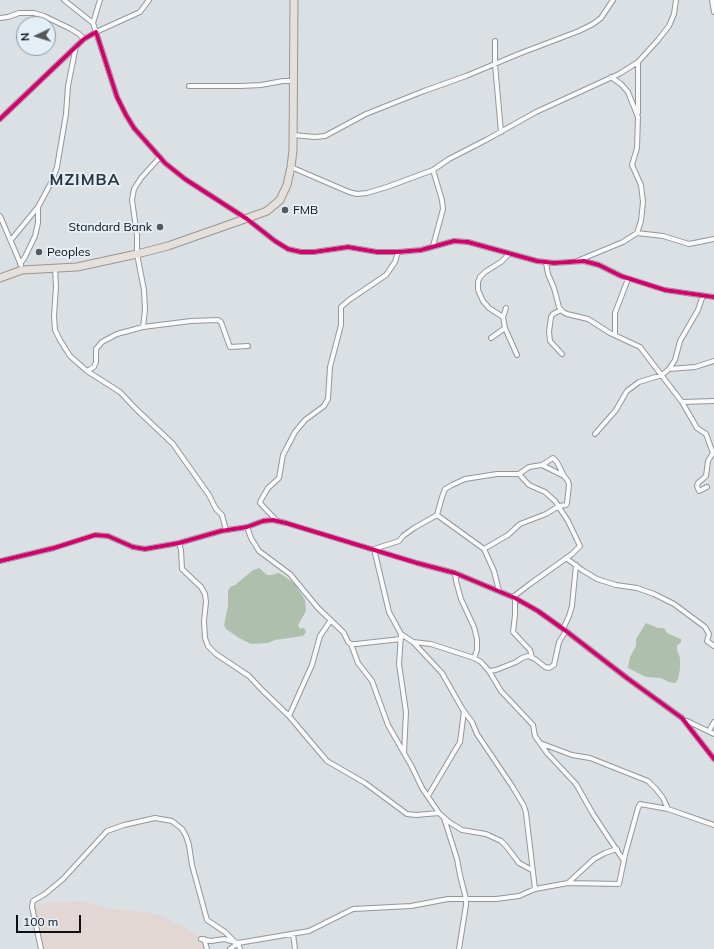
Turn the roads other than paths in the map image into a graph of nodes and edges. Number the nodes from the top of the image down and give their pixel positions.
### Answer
1 (64, 0) edge
2 (100, 0) edge
3 (149, 0) edge
4 (294, 0) edge
5 (613, 0) edge
6 (676, 0) edge
7 (712, 0) edge
8 (714, 12) edge
9 (0, 18) edge
10 (93, 23) junction
11 (96, 32) junction
12 (84, 39) junction
13 (495, 41) dead end
14 (76, 46) junction
15 (638, 62) junction
16 (495, 64) junction
17 (611, 77) junction
18 (293, 81) junction
19 (189, 86) dead end
20 (638, 117) junction
21 (0, 119) edge
22 (501, 132) junction
23 (293, 135) junction
24 (160, 157) junction
25 (291, 167) junction
26 (433, 170) junction
27 (38, 207) junction
28 (0, 216) edge
29 (247, 219) junction
30 (637, 233) junction
31 (714, 239) edge
32 (11, 240) junction
33 (433, 246) junction
34 (398, 252) junction
35 (137, 254) junction
36 (509, 254) junction
37 (577, 261) junction
38 (546, 263) junction
39 (21, 267) junction
40 (55, 268) junction
41 (0, 278) edge
42 (628, 279) junction
43 (703, 295) junction
44 (714, 297) edge
45 (506, 308) dead end
46 (561, 310) junction
47 (502, 317) junction
48 (143, 327) junction
49 (505, 328) junction
50 (615, 335) junction
51 (491, 338) dead end
52 (248, 346) dead end
53 (562, 354) dead end
54 (517, 355) dead end
55 (714, 361) edge
56 (669, 369) junction
57 (87, 371) junction
58 (662, 374) junction
59 (714, 401) edge
60 (682, 402) junction
61 (595, 434) dead end
62 (542, 465) junction
63 (519, 474) junction
64 (564, 476) junction
65 (707, 487) dead end
66 (559, 506) junction
67 (437, 515) junction
68 (277, 521) junction
69 (247, 527) junction
70 (226, 530) junction
71 (179, 543) junction
72 (484, 549) junction
73 (374, 550) junction
74 (566, 558) junction
75 (0, 561) edge
76 (576, 565) junction
77 (455, 573) junction
78 (499, 591) junction
79 (514, 597) junction
80 (331, 620) junction
81 (564, 630) junction
82 (401, 637) junction
83 (413, 642) junction
84 (351, 644) junction
85 (714, 646) edge
86 (532, 657) junction
87 (474, 658) junction
88 (489, 671) junction
89 (464, 711) junction
90 (289, 716) junction
91 (682, 718) junction
92 (714, 722) edge
93 (709, 730) junction
94 (714, 734) edge
95 (540, 743) junction
96 (404, 753) junction
97 (714, 759) edge
98 (428, 796) junction
99 (668, 809) junction
100 (439, 813) junction
101 (444, 818) junction
102 (714, 825) edge
103 (617, 849) junction
104 (624, 860) junction
105 (532, 870) junction
106 (568, 884) junction
107 (535, 889) junction
108 (466, 899) junction
109 (293, 934) junction
110 (237, 942) junction
111 (41, 949) edge
112 (207, 949) edge
113 (230, 949) edge
114 (240, 949) edge
115 (295, 949) edge
116 (459, 949) edge

1 - 10 street
2 - 10 street
3 - 11 street
4 - 18 main road
5 - 16 street
6 - 15 street
7 - 8 street
9 - 12 street
10 - 11 street
11 - 12 street
11 - 24 street
12 - 14 street
13 - 16 street
14 - 21 street
14 - 27 street
15 - 17 street
15 - 20 street
16 - 22 street
16 - 23 street
17 - 20 street
17 - 22 street
18 - 19 street
18 - 23 main road
20 - 30 street
22 - 26 street
23 - 25 main road
24 - 29 street
24 - 35 street
25 - 26 street
25 - 29 main road
26 - 33 street
27 - 32 street
27 - 39 street
28 - 32 street
29 - 34 street
29 - 35 main road
30 - 31 street
30 - 37 street
32 - 39 street
33 - 34 street
33 - 36 street
34 - 68 street
35 - 40 main road
35 - 48 street
36 - 38 street
36 - 47 street
37 - 38 street
37 - 42 street
38 - 46 street
39 - 40 main road
39 - 41 main road
40 - 57 street
42 - 43 street
42 - 50 street
43 - 44 street
43 - 56 street
45 - 47 street
46 - 50 street
46 - 53 street
47 - 49 street
48 - 52 street
48 - 57 street
49 - 51 street
49 - 54 street
50 - 58 street
55 - 56 street
56 - 58 street
57 - 70 street
58 - 60 street
58 - 61 street
59 - 60 street
60 - 65 street
62 - 63 street
62 - 64 street
62 - 64 street
63 - 66 street
63 - 67 street
64 - 66 street
66 - 72 street
66 - 74 street
67 - 72 street
67 - 73 street
68 - 69 street
68 - 73 street
69 - 70 street
69 - 80 street
70 - 71 street
71 - 75 street
71 - 90 street
72 - 78 street
73 - 77 street
73 - 82 street
74 - 76 street
74 - 79 street
76 - 81 street
76 - 85 street
77 - 78 street
77 - 87 street
78 - 79 street
79 - 81 street
79 - 86 street
80 - 84 street
80 - 90 street
81 - 86 street
81 - 91 street
82 - 83 street
82 - 84 street
82 - 96 street
83 - 87 street
83 - 89 street
84 - 96 street
86 - 88 street
87 - 88 street
88 - 95 street
89 - 98 street
89 - 105 street
90 - 100 street
91 - 93 street
91 - 97 street
92 - 93 street
93 - 94 street
95 - 99 street
95 - 103 street
96 - 98 street
98 - 100 street
99 - 102 street
99 - 104 street
100 - 101 street
101 - 105 street
101 - 108 street
103 - 104 street
103 - 106 street
104 - 106 street
105 - 107 street
106 - 107 street
107 - 108 street
108 - 109 street
108 - 116 street
109 - 110 street
109 - 115 street
110 - 111 street
110 - 112 street
110 - 113 street
110 - 114 street

